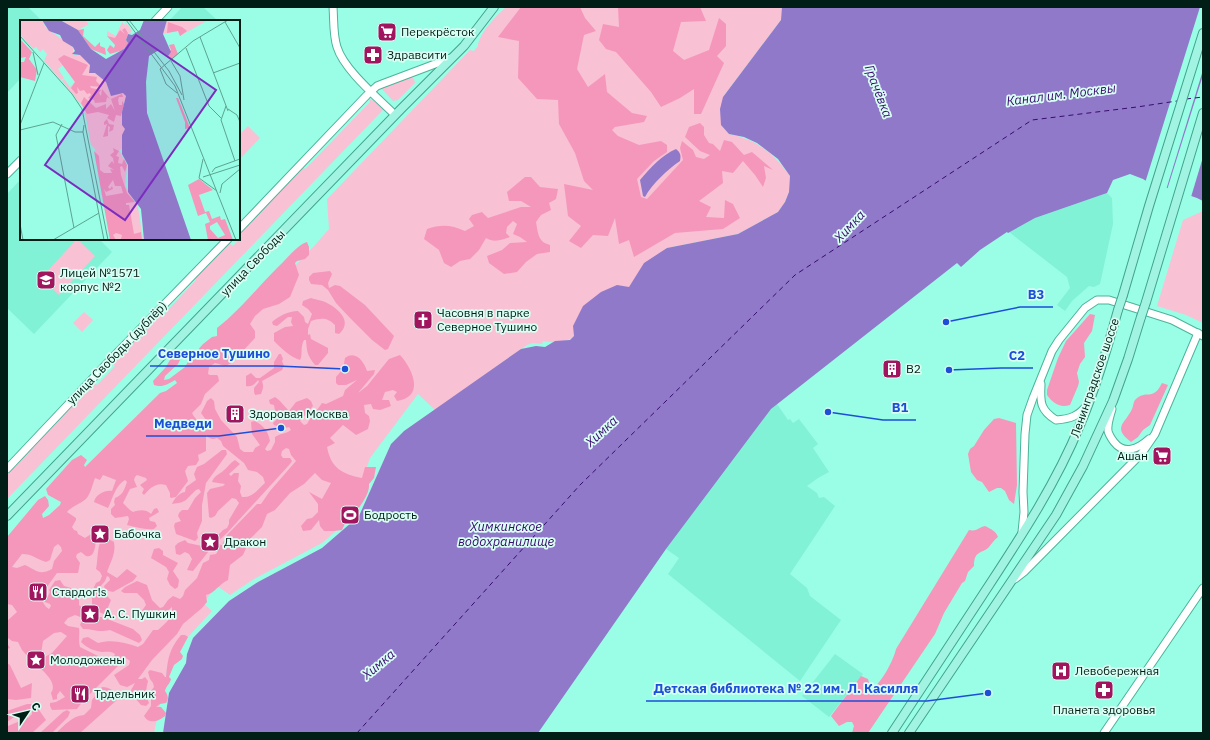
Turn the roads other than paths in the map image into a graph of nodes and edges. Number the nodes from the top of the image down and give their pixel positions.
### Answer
1 (168, 7) edge
2 (333, 7) edge
3 (494, 7) edge
4 (156, 20) edge
5 (1203, 33) edge
6 (453, 57) junction
7 (371, 92) junction
8 (1203, 113) edge
9 (395, 115) junction
10 (20, 161) edge
11 (7, 174) edge
12 (240, 228) edge
13 (227, 240) edge
14 (1200, 335) edge
15 (1042, 378) junction
16 (1113, 401) junction
17 (1090, 402) junction
18 (1155, 434) junction
19 (7, 469) edge
20 (7, 516) edge
21 (1021, 536) junction
22 (1010, 583) junction
23 (1203, 588) edge
24 (892, 733) edge
25 (909, 733) edge
26 (1104, 733) edge

1 - 4 street
2 - 7 street
3 - 6 main road, улица Свободы
5 - 17 main road, Ленинградское шоссе, bridge
6 - 7 street
6 - 9 main road, улица Свободы
7 - 9 street
7 - 12 street
8 - 16 main road, Ленинградское шоссе, bridge
9 - 20 main road, улица Свободы
10 - 11 street
13 - 19 street, улица Свободы (дублёр)
14 - 15 street
14 - 18 street
15 - 17 street
15 - 21 street
16 - 18 street
16 - 22 main road, Ленинградское шоссе
17 - 21 main road, Ленинградское шоссе
18 - 22 street
21 - 24 main road, Ленинградское шоссе
22 - 25 main road, Ленинградское шоссе
23 - 26 street

